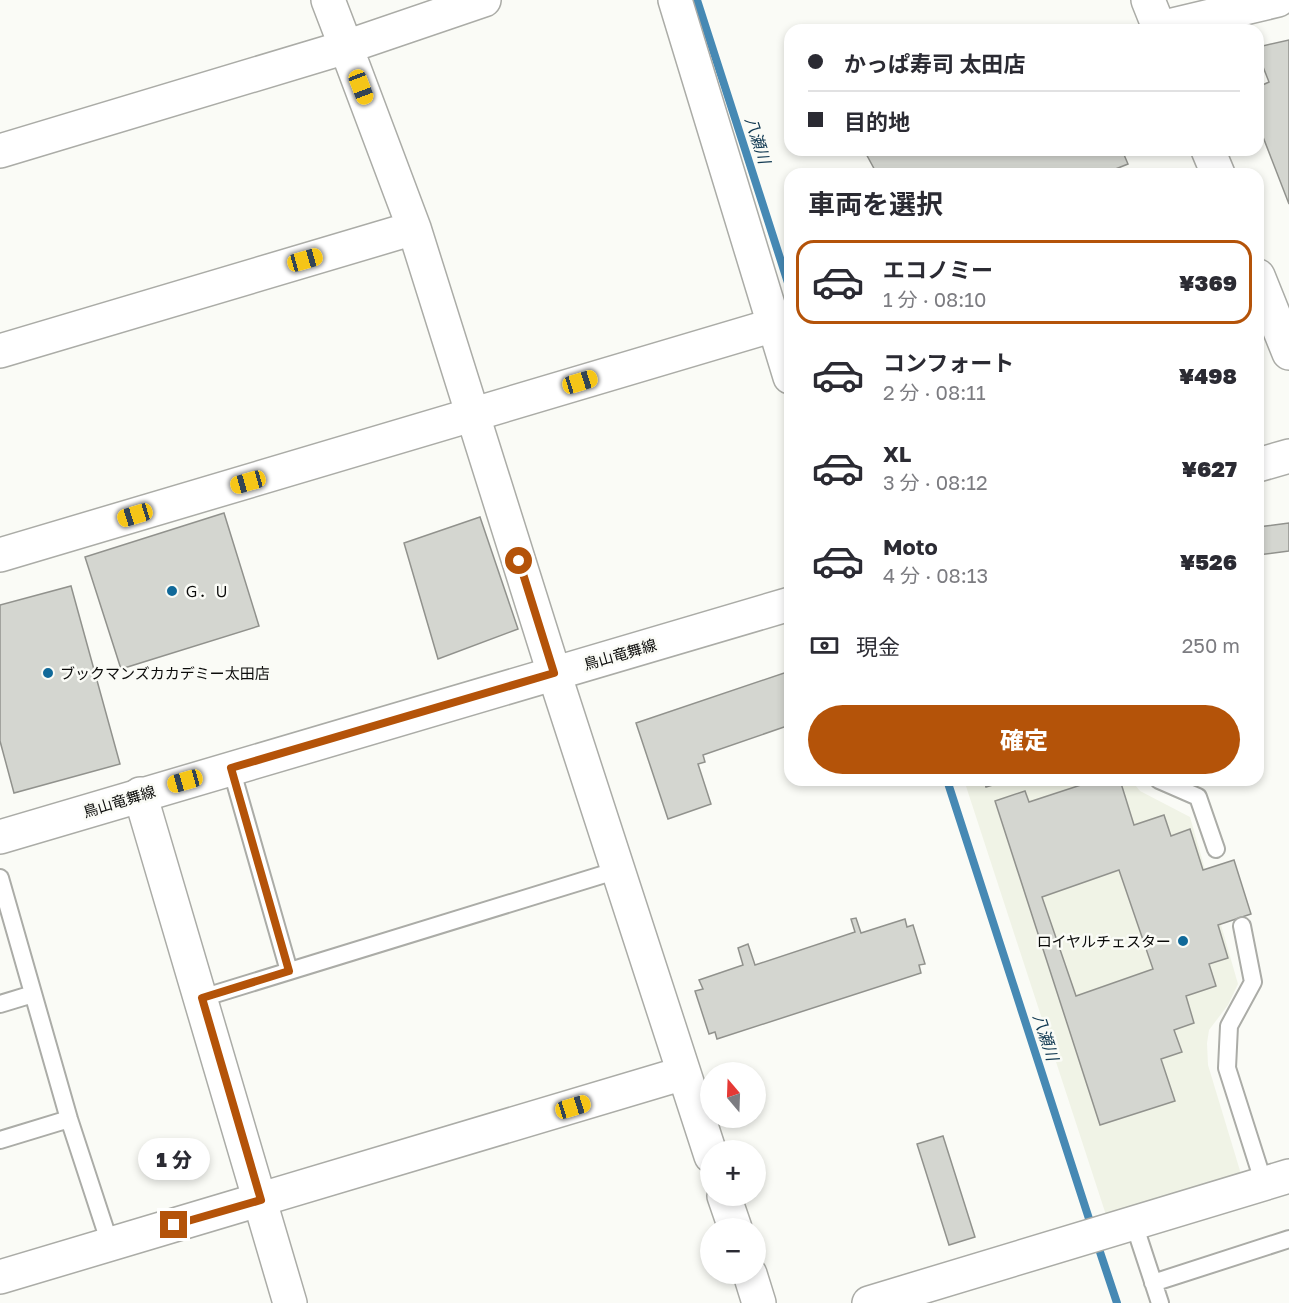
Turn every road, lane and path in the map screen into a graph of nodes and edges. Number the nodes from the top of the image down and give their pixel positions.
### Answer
1 (328, 0) edge
2 (484, 0) edge
3 (675, 0) edge
4 (1278, 0) edge
5 (1156, 19) edge
6 (346, 47) junction
7 (0, 151) edge
8 (414, 228) junction
9 (1264, 291) edge
10 (774, 325) junction
11 (0, 351) edge
12 (1289, 353) edge
13 (784, 358) edge
14 (473, 415) junction
15 (1289, 456) edge
16 (1264, 463) edge
17 (0, 555) edge
18 (784, 606) edge
19 (554, 673) junction
20 (231, 768) junction
21 (1173, 786) edge
22 (140, 794) junction
23 (0, 837) edge
24 (1216, 849) dead end
25 (618, 870) junction
26 (0, 878) edge
27 (1242, 926) dead end
28 (289, 971) junction
29 (33, 994) junction
30 (202, 998) junction
31 (0, 1004) edge
32 (684, 1073) junction
33 (69, 1119) junction
34 (0, 1140) edge
35 (706, 1140) edge
36 (1276, 1180) edge
37 (261, 1200) junction
38 (1111, 1230) junction
39 (1289, 1239) edge
40 (110, 1244) junction
41 (0, 1277) edge
42 (1153, 1282) junction
43 (753, 1284) edge
44 (290, 1303) edge
45 (759, 1303) edge
46 (869, 1303) edge
47 (1160, 1303) edge

1 - 6 main road
2 - 6 main road
3 - 10 main road
4 - 5 main road
6 - 7 main road
6 - 8 main road
8 - 11 main road
8 - 14 main road
9 - 12 main road
10 - 13 main road
10 - 14 main road
14 - 17 main road
14 - 19 main road
15 - 16 main road
18 - 19 main road, 鳥山竜舞線
19 - 20 main road, 鳥山竜舞線
19 - 25 main road
20 - 22 main road, 鳥山竜舞線
20 - 28 lane
21 - 24 lane
22 - 23 main road, 鳥山竜舞線
22 - 30 main road
25 - 28 lane
25 - 32 main road
26 - 29 lane
27 - 36 lane
28 - 30 lane
29 - 31 lane
29 - 33 lane
30 - 37 main road
32 - 35 main road
32 - 37 main road
33 - 34 lane
33 - 40 lane
36 - 38 main road
37 - 40 main road
37 - 44 main road
38 - 42 lane
38 - 46 main road
39 - 42 lane
40 - 41 main road
42 - 47 lane
43 - 45 main road

